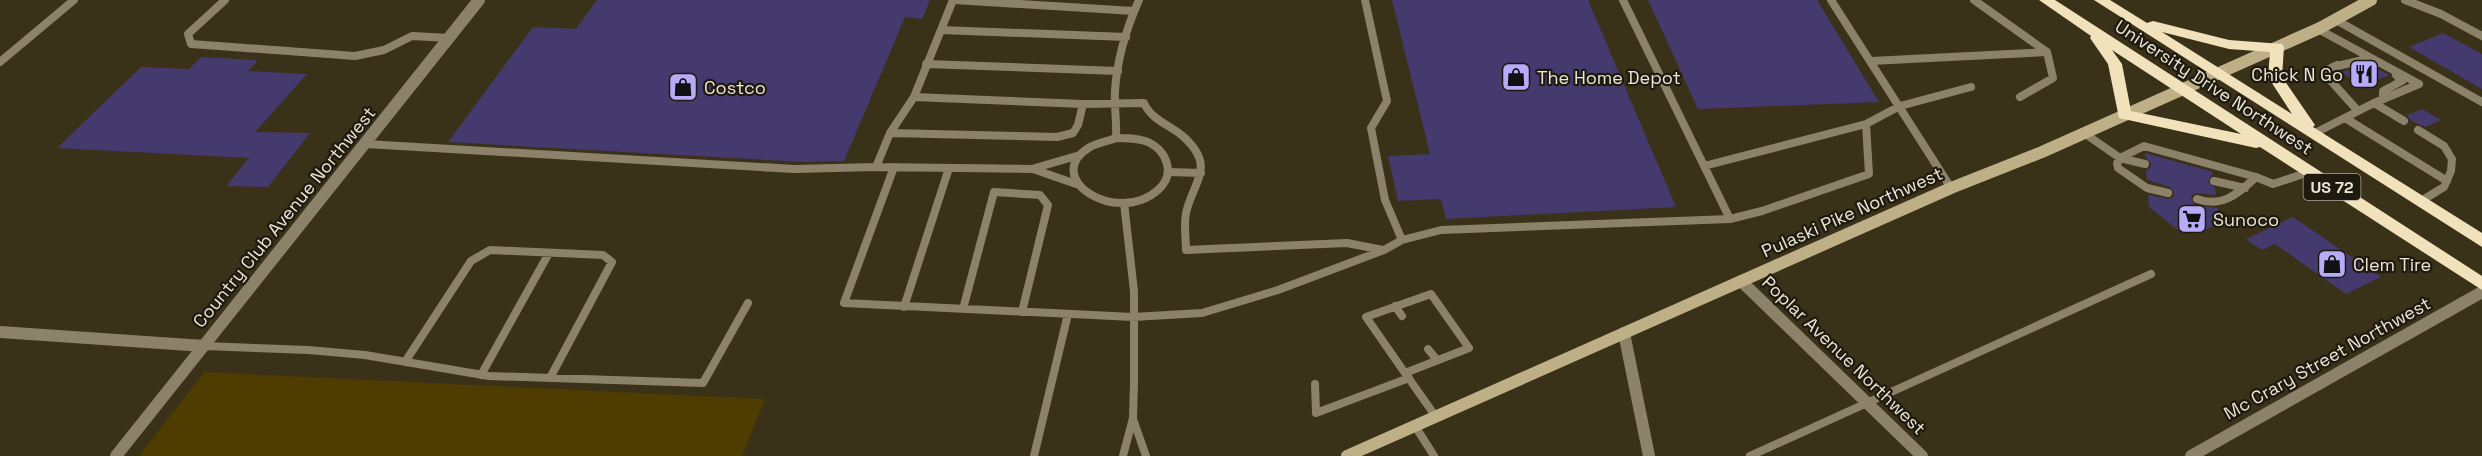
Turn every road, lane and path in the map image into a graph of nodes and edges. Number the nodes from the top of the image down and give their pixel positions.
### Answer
1 (74, 0) edge
2 (225, 0) edge
3 (479, 0) edge
4 (954, 0) edge
5 (1139, 0) edge
6 (1365, 0) edge
7 (1623, 0) edge
8 (1831, 0) edge
9 (1974, 0) edge
10 (2046, 0) edge
11 (2101, 0) edge
12 (2371, 0) edge
13 (2405, 0) edge
14 (1134, 11) junction
15 (2132, 19) junction
16 (2336, 20) junction
17 (2318, 29) junction
18 (941, 30) junction
19 (2091, 30) junction
20 (2482, 36) edge
21 (1126, 37) junction
22 (450, 38) junction
23 (2277, 47) junction
24 (2047, 52) junction
25 (2365, 53) junction
26 (1871, 61) junction
27 (0, 62) edge
28 (926, 64) junction
29 (2333, 67) junction
30 (1118, 71) junction
31 (2219, 73) junction
32 (1971, 87) dead end
33 (2181, 89) junction
34 (914, 97) junction
35 (2020, 97) dead end
36 (2383, 99) junction
37 (2482, 102) edge
38 (2374, 103) junction
39 (1083, 104) junction
40 (1114, 105) junction
41 (1900, 106) junction
42 (2358, 111) junction
43 (2124, 115) junction
44 (2345, 118) junction
45 (2404, 121) dead end
46 (1866, 124) junction
47 (2418, 130) dead end
48 (2313, 132) junction
49 (890, 133) junction
50 (2084, 133) junction
51 (1116, 138) junction
52 (366, 144) junction
53 (2271, 147) junction
54 (1080, 154) junction
55 (2120, 158) junction
56 (2145, 164) dead end
57 (1704, 166) junction
58 (876, 167) junction
59 (894, 167) junction
60 (949, 168) junction
61 (1033, 169) junction
62 (1169, 172) junction
63 (2309, 172) junction
64 (1201, 173) junction
65 (2256, 177) junction
66 (2446, 180) junction
67 (2214, 181) dead end
68 (1076, 184) junction
69 (1951, 188) junction
70 (2245, 188) junction
71 (2168, 193) dead end
72 (2197, 199) dead end
73 (2421, 201) junction
74 (1124, 203) junction
75 (1730, 219) junction
76 (1402, 240) junction
77 (2482, 240) edge
78 (1384, 250) junction
79 (549, 253) junction
80 (2151, 274) dead end
81 (1741, 281) junction
82 (2482, 284) edge
83 (2482, 292) edge
84 (748, 303) dead end
85 (1395, 306) junction
86 (904, 307) junction
87 (963, 309) junction
88 (1022, 312) junction
89 (1068, 314) junction
90 (1402, 316) dead end
91 (1133, 317) junction
92 (0, 332) edge
93 (1624, 333) junction
94 (204, 346) junction
95 (1428, 349) dead end
96 (1437, 360) junction
97 (405, 362) junction
98 (481, 375) junction
99 (1406, 376) junction
100 (550, 378) junction
101 (1315, 384) dead end
102 (1869, 402) junction
103 (1436, 417) junction
104 (1132, 418) junction
105 (1414, 426) junction
106 (116, 456) edge
107 (1034, 456) edge
108 (1123, 456) edge
109 (1146, 456) edge
110 (1347, 456) edge
111 (1434, 456) edge
112 (1649, 456) edge
113 (1750, 456) edge
114 (1922, 456) edge
115 (2191, 456) edge

1 - 27 lane
2 - 22 lane
3 - 22 street, Country Club Avenue Northwest
4 - 14 lane
4 - 18 lane
5 - 14 lane
6 - 76 lane
7 - 57 lane
8 - 26 lane
9 - 24 lane
10 - 19 highway, University Drive Northwest / US 72
11 - 15 highway, University Drive Northwest / US 72
12 - 16 main road, Pulaski Pike Northwest
13 - 20 lane
14 - 21 lane
15 - 23 highway
15 - 31 highway, University Drive Northwest / US 72
16 - 17 main road, Pulaski Pike Northwest
16 - 37 lane
17 - 23 main road, Pulaski Pike Northwest
17 - 25 lane
18 - 21 lane
18 - 28 lane
19 - 33 highway, University Drive Northwest / US 72
19 - 43 highway
21 - 30 lane
22 - 52 street, Country Club Avenue Northwest
23 - 31 main road, Pulaski Pike Northwest
23 - 48 highway
24 - 26 lane
24 - 35 lane
25 - 29 lane
25 - 36 lane
26 - 41 lane
28 - 30 lane
28 - 34 lane
29 - 36 lane
29 - 42 lane
30 - 40 lane
31 - 33 main road, Pulaski Pike Northwest
31 - 48 highway, University Drive Northwest / US 72
32 - 41 lane
33 - 43 main road, Pulaski Pike Northwest
33 - 53 highway, University Drive Northwest / US 72
34 - 39 lane
34 - 49 lane
36 - 38 lane
38 - 42 lane
38 - 45 lane
39 - 40 lane
39 - 49 lane
40 - 51 lane
40 - 64 lane
41 - 46 lane
41 - 69 lane
42 - 44 lane
43 - 50 main road, Pulaski Pike Northwest
43 - 53 highway
44 - 48 lane
44 - 66 lane
46 - 57 lane
46 - 75 lane
47 - 66 lane
48 - 73 highway, University Drive Northwest / US 72
49 - 58 lane
50 - 55 lane
50 - 69 main road, Pulaski Pike Northwest
51 - 54 lane
51 - 62 lane
52 - 58 lane
52 - 94 street, Country Club Avenue Northwest
53 - 63 highway, University Drive Northwest / US 72
54 - 61 lane
54 - 68 lane
55 - 56 lane
55 - 65 lane
55 - 71 lane
57 - 75 lane
58 - 59 lane
59 - 60 lane
59 - 86 lane
60 - 61 lane
60 - 86 lane
61 - 68 lane
62 - 64 lane
62 - 74 lane
63 - 65 lane
63 - 82 highway, University Drive Northwest / US 72
64 - 78 lane
65 - 70 lane
66 - 73 lane
67 - 70 lane
68 - 74 lane
69 - 81 main road, Pulaski Pike Northwest
70 - 72 lane
73 - 77 highway, University Drive Northwest / US 72
74 - 91 lane
75 - 76 lane
76 - 78 lane
78 - 91 lane
79 - 97 lane
79 - 98 lane
79 - 100 lane
80 - 102 lane
81 - 93 main road, Pulaski Pike Northwest
81 - 102 street, Poplar Avenue Northwest
83 - 115 street, Mc Crary Street Northwest
84 - 100 lane
85 - 90 lane
85 - 96 lane
85 - 99 lane
86 - 87 lane
87 - 88 lane
87 - 88 lane
88 - 89 lane
89 - 91 lane
89 - 107 lane
91 - 104 lane
92 - 94 street
93 - 103 main road, Pulaski Pike Northwest
93 - 112 street
94 - 97 lane
94 - 106 street, Country Club Avenue Northwest
95 - 96 lane
96 - 99 lane
97 - 98 lane
98 - 100 lane
99 - 101 lane
99 - 103 lane
102 - 113 lane
102 - 114 street, Poplar Avenue Northwest
103 - 105 main road, Pulaski Pike Northwest
104 - 108 lane
104 - 109 lane
105 - 110 main road, Pulaski Pike Northwest
105 - 111 lane

